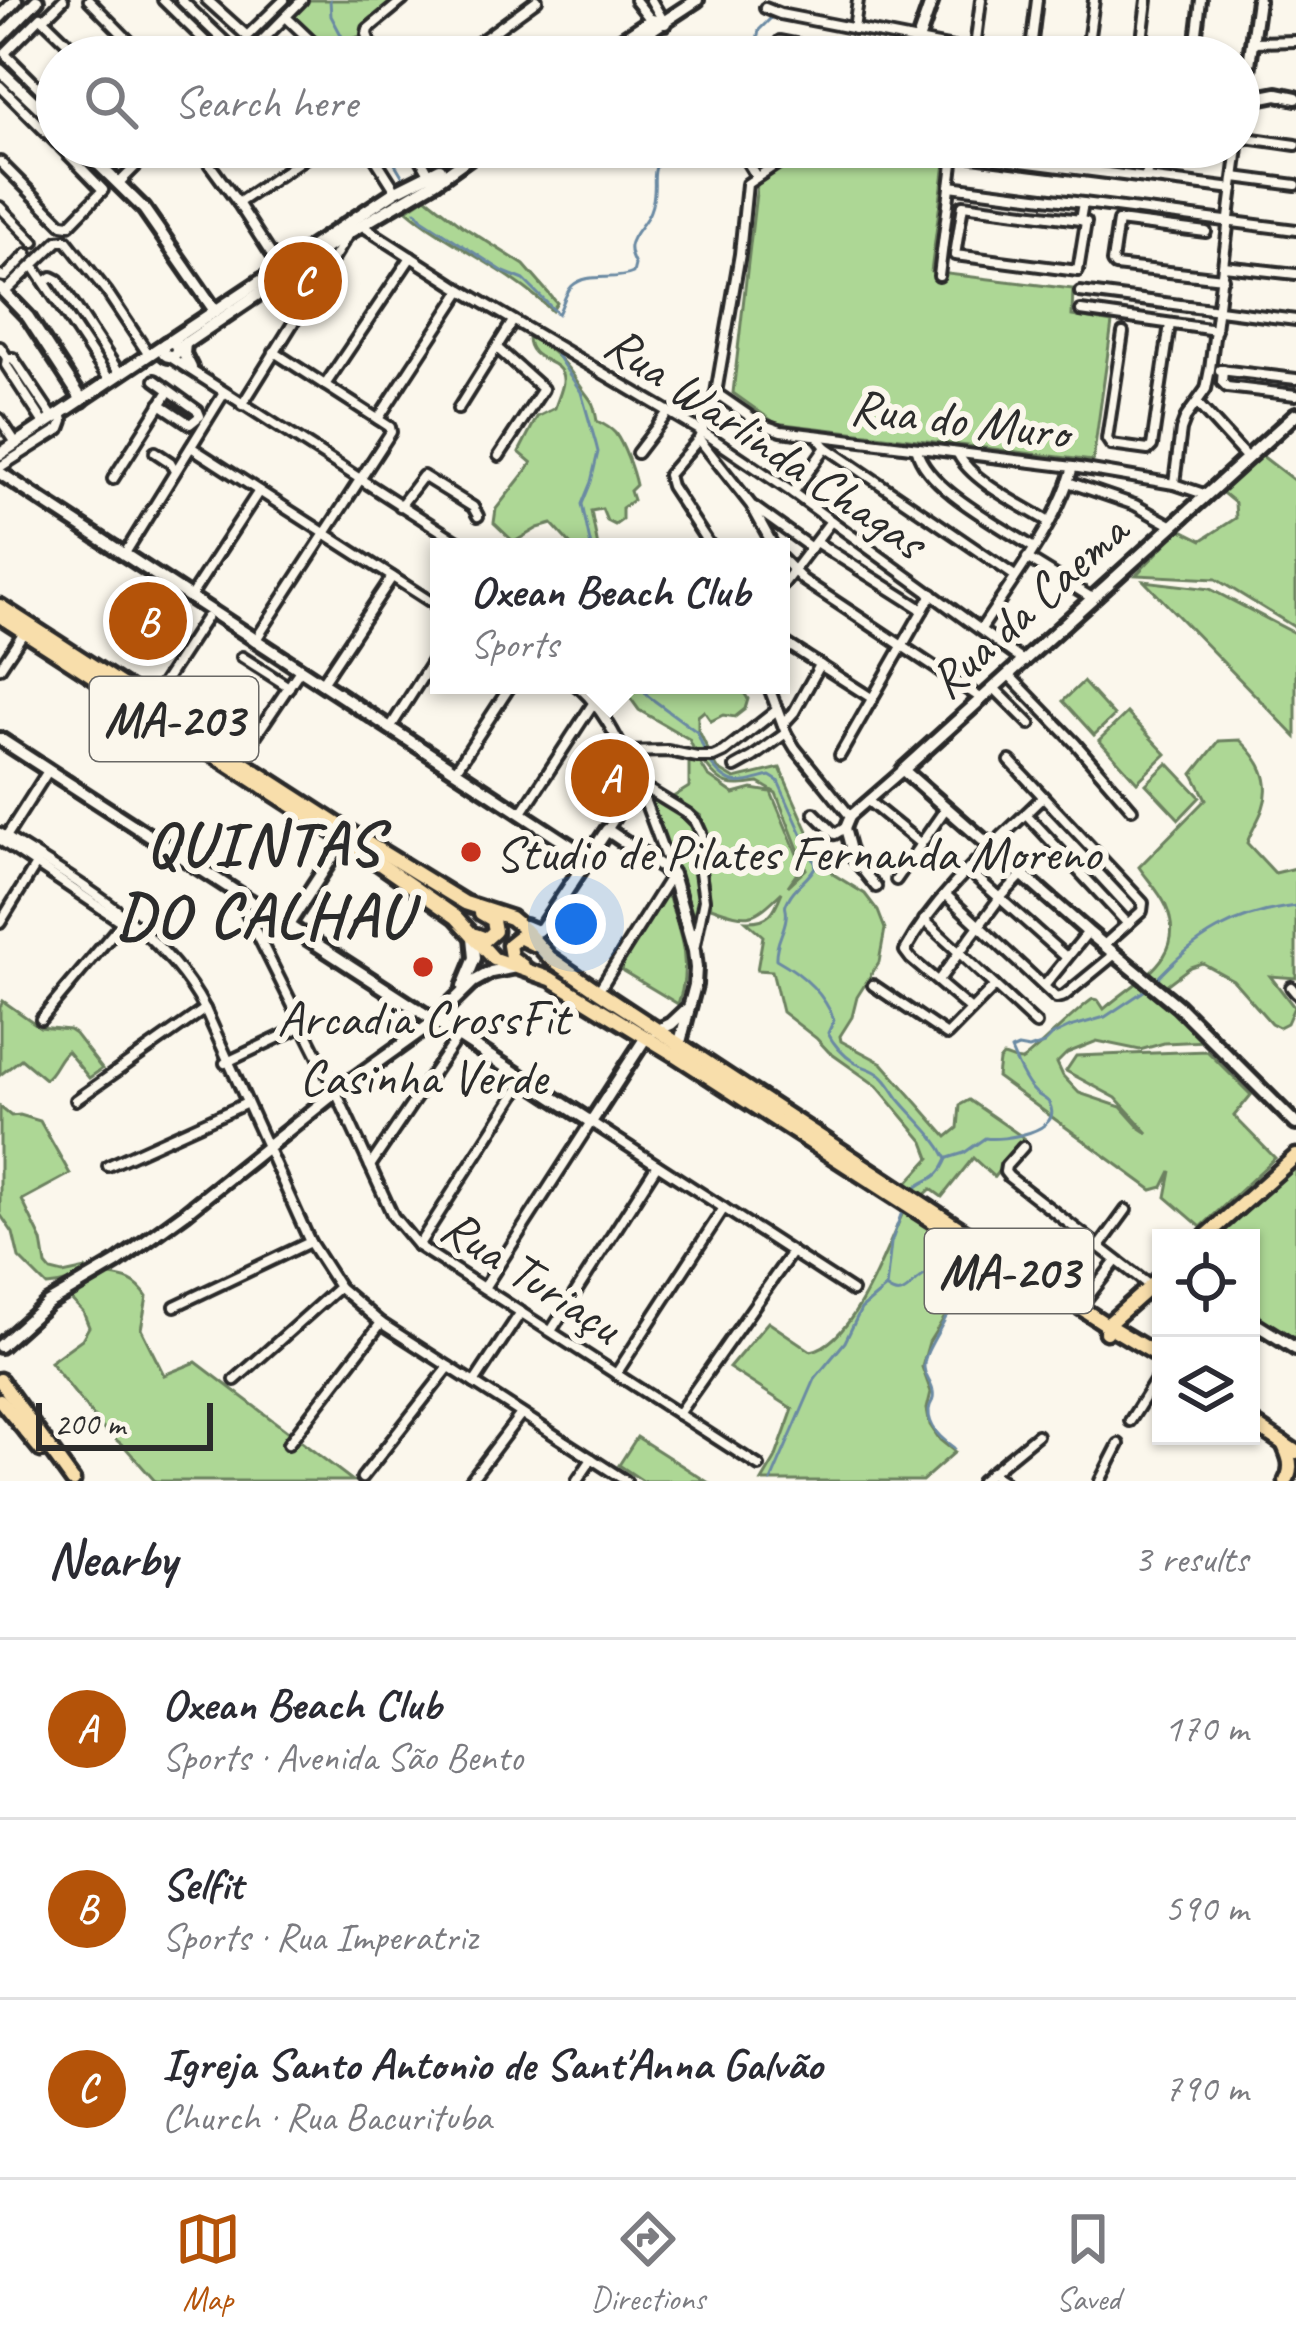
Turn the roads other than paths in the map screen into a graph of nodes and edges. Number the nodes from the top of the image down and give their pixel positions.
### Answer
1 (16, 0) edge
2 (37, 0) edge
3 (47, 0) edge
4 (88, 0) edge
5 (163, 0) edge
6 (182, 0) edge
7 (207, 0) edge
8 (283, 0) edge
9 (302, 0) edge
10 (404, 0) edge
11 (536, 0) edge
12 (635, 0) edge
13 (651, 0) edge
14 (697, 0) edge
15 (858, 0) edge
16 (932, 0) edge
17 (981, 0) edge
18 (1037, 0) edge
19 (1094, 0) edge
20 (1147, 0) edge
21 (1201, 0) edge
22 (1258, 0) edge
23 (60, 3) edge
24 (765, 8) dead end
25 (290, 14) junction
26 (0, 17) edge
27 (44, 19) junction
28 (658, 22) junction
29 (854, 29) junction
30 (1, 33) edge
31 (61, 36) edge
32 (124, 36) edge
33 (200, 36) edge
34 (221, 36) edge
35 (266, 36) edge
36 (307, 36) edge
37 (368, 36) edge
38 (487, 36) edge
39 (633, 36) edge
40 (639, 36) edge
41 (895, 36) edge
42 (919, 36) edge
43 (976, 36) edge
44 (1033, 36) edge
45 (1089, 36) edge
46 (1143, 36) edge
47 (1197, 36) edge
48 (1253, 36) edge
49 (1296, 41) edge
50 (1260, 42) edge
51 (0, 70) edge
52 (36, 85) edge
53 (0, 86) edge
54 (1296, 96) edge
55 (1260, 97) edge
56 (36, 104) edge
57 (36, 122) edge
58 (1260, 142) edge
59 (1296, 145) edge
60 (0, 162) edge
61 (81, 168) edge
62 (103, 168) edge
63 (134, 168) edge
64 (212, 168) edge
65 (290, 168) edge
66 (382, 168) edge
67 (426, 168) edge
68 (446, 168) edge
69 (451, 168) edge
70 (751, 168) edge
71 (769, 168) edge
72 (952, 168) edge
73 (1067, 168) edge
74 (1148, 168) edge
75 (1235, 168) edge
76 (756, 176) junction
77 (1234, 177) junction
78 (1146, 178) junction
79 (433, 179) junction
80 (119, 183) junction
81 (1296, 185) edge
82 (950, 186) junction
83 (1233, 189) junction
84 (396, 190) junction
85 (238, 203) junction
86 (1083, 203) junction
87 (0, 208) edge
88 (1080, 220) junction
89 (1229, 222) junction
90 (356, 229) junction
91 (1296, 230) edge
92 (1206, 232) dead end
93 (34, 242) dead end
94 (27, 254) dead end
95 (411, 257) junction
96 (33, 265) junction
97 (1224, 266) junction
98 (280, 269) junction
99 (1296, 274) edge
100 (0, 276) edge
101 (939, 276) dead end
102 (1223, 278) junction
103 (45, 283) junction
104 (462, 290) junction
105 (1080, 292) dead end
106 (3, 295) edge
107 (1114, 296) junction
108 (215, 311) junction
109 (1081, 311) dead end
110 (1219, 311) junction
111 (1112, 316) junction
112 (1296, 320) edge
113 (513, 321) junction
114 (1170, 324) junction
115 (1216, 330) junction
116 (1123, 333) dead end
117 (0, 347) edge
118 (172, 348) junction
119 (497, 348) junction
120 (274, 352) junction
121 (149, 355) junction
122 (191, 368) joint
123 (1210, 368) junction
124 (1223, 370) junction
125 (115, 378) junction
126 (202, 378) junction
127 (1296, 379) edge
128 (154, 380) dead end
129 (325, 385) junction
130 (169, 391) junction
131 (224, 393) junction
132 (716, 393) junction
133 (1296, 395) edge
134 (82, 400) junction
135 (1198, 403) junction
136 (160, 404) junction
137 (242, 405) junction
138 (458, 410) dead end
139 (669, 410) junction
140 (1296, 413) edge
141 (0, 418) edge
142 (53, 419) junction
143 (378, 419) junction
144 (201, 422) junction
145 (701, 436) junction
146 (817, 436) junction
147 (16, 443) junction
148 (191, 447) junction
149 (826, 447) junction
150 (917, 450) junction
151 (155, 452) dead end
152 (638, 453) dead end
153 (0, 454) edge
154 (958, 454) junction
155 (499, 456) dead end
156 (1246, 458) junction
157 (1072, 467) junction
158 (0, 470) edge
159 (176, 471) junction
160 (113, 479) dead end
161 (360, 480) junction
162 (1068, 482) junction
163 (1174, 484) junction
164 (259, 491) junction
165 (793, 493) junction
166 (1204, 494) junction
167 (400, 506) junction
168 (751, 506) junction
169 (478, 516) dead end
170 (831, 520) junction
171 (1049, 522) junction
172 (1171, 525) junction
173 (325, 533) junction
174 (452, 538) edge
175 (705, 538) edge
176 (768, 538) edge
177 (814, 545) junction
178 (1034, 548) junction
179 (124, 555) junction
180 (1027, 558) junction
181 (790, 568) edge
182 (793, 572) junction
183 (790, 576) edge
184 (1015, 576) junction
185 (392, 577) junction
186 (932, 594) junction
187 (189, 598) junction
188 (1094, 599) junction
189 (430, 601) edge
190 (0, 606) edge
191 (923, 610) junction
192 (0, 616) edge
193 (206, 618) dead end
194 (981, 629) junction
195 (24, 632) junction
196 (255, 641) junction
197 (790, 646) edge
198 (903, 647) junction
199 (242, 657) dead end
200 (1024, 662) junction
201 (430, 665) edge
202 (820, 665) junction
203 (0, 668) edge
204 (300, 670) junction
205 (1009, 675) junction
206 (321, 684) junction
207 (289, 687) junction
208 (994, 688) junction
209 (505, 694) edge
210 (586, 694) edge
211 (771, 694) edge
212 (873, 699) junction
213 (982, 699) junction
214 (594, 702) junction
215 (150, 703) junction
216 (777, 710) junction
217 (1030, 724) dead end
218 (390, 728) junction
219 (784, 729) junction
220 (0, 740) edge
221 (623, 752) junction
222 (840, 754) dead end
223 (239, 761) junction
224 (1010, 761) dead end
225 (734, 767) dead end
226 (903, 770) junction
227 (48, 771) junction
228 (455, 771) junction
229 (638, 784) junction
230 (1042, 798) junction
231 (868, 801) junction
232 (946, 808) junction
233 (1132, 809) dead end
234 (814, 813) dead end
235 (521, 814) junction
236 (1025, 814) junction
237 (850, 816) junction
238 (845, 828) junction
239 (607, 830) junction
240 (2, 838) edge
241 (344, 839) junction
242 (921, 844) junction
243 (992, 847) junction
244 (589, 858) junction
245 (39, 861) junction
246 (968, 871) junction
247 (672, 874) junction
248 (1023, 874) junction
249 (896, 880) dead end
250 (876, 887) dead end
251 (236, 892) junction
252 (946, 895) junction
253 (999, 899) junction
254 (465, 903) junction
255 (452, 914) junction
256 (511, 918) junction
257 (125, 919) junction
258 (924, 920) junction
259 (0, 923) edge
260 (1128, 924) junction
261 (288, 926) junction
262 (980, 926) junction
263 (1088, 932) junction
264 (472, 934) junction
265 (1109, 949) junction
266 (694, 951) junction
267 (960, 954) junction
268 (1066, 957) junction
269 (550, 958) junction
270 (516, 967) junction
271 (551, 980) junction
272 (938, 981) junction
273 (873, 985) dead end
274 (1045, 985) junction
275 (995, 986) junction
276 (598, 991) junction
277 (458, 995) junction
278 (691, 1002) junction
279 (971, 1010) junction
280 (203, 1011) junction
281 (41, 1018) dead end
282 (434, 1021) junction
283 (1036, 1024) dead end
284 (304, 1026) junction
285 (651, 1034) junction
286 (458, 1036) junction
287 (679, 1046) junction
288 (226, 1063) junction
289 (525, 1079) junction
290 (336, 1092) junction
291 (76, 1100) dead end
292 (245, 1104) junction
293 (591, 1122) junction
294 (1296, 1124) edge
295 (1023, 1147) dead end
296 (268, 1150) junction
297 (1296, 1156) edge
298 (657, 1165) junction
299 (108, 1166) dead end
300 (370, 1166) junction
301 (898, 1194) junction
302 (914, 1204) junction
303 (724, 1208) junction
304 (1126, 1210) dead end
305 (1214, 1229) edge
306 (310, 1242) junction
307 (418, 1246) junction
308 (1099, 1247) junction
309 (792, 1252) junction
310 (1116, 1261) junction
311 (1152, 1279) edge
312 (1152, 1284) edge
313 (339, 1287) junction
314 (484, 1288) junction
315 (852, 1291) dead end
316 (175, 1306) dead end
317 (1080, 1307) junction
318 (521, 1312) junction
319 (381, 1323) junction
320 (1260, 1327) edge
321 (1107, 1329) junction
322 (550, 1331) junction
323 (0, 1346) edge
324 (1296, 1349) edge
325 (1152, 1357) edge
326 (449, 1367) junction
327 (616, 1374) junction
328 (0, 1380) edge
329 (235, 1380) dead end
330 (474, 1383) junction
331 (1152, 1387) edge
332 (1152, 1394) edge
333 (0, 1400) edge
334 (521, 1414) junction
335 (678, 1414) junction
336 (1260, 1420) edge
337 (1260, 1427) edge
338 (1036, 1436) dead end
339 (1289, 1443) edge
340 (288, 1444) dead end
341 (1119, 1444) dead end
342 (1296, 1452) edge
343 (592, 1459) junction
344 (759, 1466) dead end
345 (991, 1473) junction
346 (362, 1478) dead end
347 (63, 1481) edge
348 (73, 1481) edge
349 (470, 1481) edge
350 (578, 1481) edge
351 (626, 1481) edge
352 (981, 1481) edge
353 (1003, 1481) edge
354 (1100, 1481) edge
355 (1286, 1481) edge

1 - 26 street
2 - 30 street
3 - 23 street
4 - 32 street
5 - 33 street
6 - 34 street
7 - 8 street
8 - 25 street
9 - 25 street
10 - 37 street
11 - 38 street
12 - 28 street
13 - 28 street
14 - 28 street
15 - 29 street
16 - 42 street
17 - 43 street
18 - 44 street
19 - 45 street
20 - 46 street
21 - 47 street
22 - 48 street
23 - 27 street
24 - 29 street
25 - 35 street
25 - 36 street
27 - 31 street
27 - 52 street
28 - 39 street
28 - 40 street
29 - 41 street
49 - 50 street
51 - 56 street
53 - 57 street
54 - 55 street
58 - 59 street
60 - 61 street
62 - 80 street
63 - 80 street
64 - 85 street
65 - 85 street
66 - 84 street
67 - 79 street
68 - 79 street
69 - 79 street
70 - 76 street
71 - 76 street
72 - 82 street
73 - 78 street
74 - 78 street
75 - 77 street
76 - 132 street
77 - 81 street
77 - 83 street
78 - 83 street
79 - 84 street
79 - 90 street
80 - 108 street
82 - 86 street
82 - 101 street
83 - 89 street
84 - 98 street
85 - 98 street
86 - 88 street
86 - 89 street
87 - 93 street
88 - 88 street
89 - 91 street
89 - 97 street
90 - 95 street, Rua Warlinda Chagas
90 - 118 street
90 - 120 street
92 - 102 street
94 - 100 street
95 - 104 street, Rua Warlinda Chagas
95 - 129 street
96 - 103 street
96 - 106 street
96 - 121 street
97 - 99 street
97 - 102 street
98 - 108 street
102 - 110 street
103 - 125 street
103 - 125 street
104 - 113 street, Rua Warlinda Chagas
104 - 143 street
105 - 107 street
106 - 134 street
107 - 110 street
107 - 111 street
108 - 118 street
109 - 111 street
110 - 112 street
110 - 115 street
111 - 114 street
113 - 119 street
113 - 139 street, Rua Warlinda Chagas
114 - 115 street
114 - 116 street
115 - 123 street
117 - 142 street
118 - 121 street
118 - 122 street
118 - 126 street
119 - 138 street
119 - 155 street
120 - 129 street
120 - 137 street
121 - 125 street
122 - 126 street
123 - 124 street
123 - 135 street
124 - 127 street
124 - 133 street
125 - 134 street
126 - 131 street
128 - 130 street
129 - 143 street
130 - 136 street
130 - 144 street
131 - 137 street
131 - 144 street
132 - 145 street
132 - 146 street, Rua do Muro
134 - 142 street
135 - 156 street
135 - 163 street
136 - 144 street
136 - 160 street
137 - 161 street
139 - 145 street, Rua Warlinda Chagas
139 - 152 street
140 - 156 street, Rua da Caema
141 - 147 street
142 - 147 street
142 - 158 street
143 - 161 street
144 - 148 street
145 - 165 street, Rua Warlinda Chagas
145 - 168 street
145 - 175 street
146 - 149 street
146 - 150 street, Rua do Muro
147 - 153 street
148 - 159 street
148 - 164 street
149 - 165 street
149 - 184 street
150 - 154 street, Rua do Muro
150 - 178 street
151 - 159 street
154 - 157 street, Rua do Muro
154 - 171 street
156 - 166 street, Rua da Caema
157 - 162 street
157 - 163 street, Rua do Muro
158 - 179 street
159 - 179 street
161 - 167 street
161 - 173 street
162 - 171 street
162 - 172 street
163 - 166 street, Rua do Muro
164 - 173 street
164 - 187 street
165 - 170 street, Rua Warlinda Chagas
166 - 172 street, Rua da Caema
167 - 169 street
167 - 174 street
168 - 176 street
168 - 177 street
170 - 177 street
170 - 186 street, Rua Warlinda Chagas
171 - 178 street
172 - 188 street, Rua da Caema
173 - 185 street
173 - 196 street
177 - 182 street
177 - 191 street
178 - 180 street
179 - 187 street
180 - 184 street
180 - 188 street
181 - 182 street
182 - 183 street
182 - 198 street
184 - 194 street
185 - 189 street
185 - 206 street
186 - 191 street
186 - 194 street, Rua Warlinda Chagas
187 - 196 street
188 - 200 street, Rua da Caema
190 - 215 main road, MA-203
191 - 198 street
192 - 195 main road, MA-203
193 - 215 street
194 - 200 street, Rua Warlinda Chagas
195 - 203 street
195 - 241 main road, MA-203
196 - 204 street
197 - 202 street
198 - 212 street
198 - 213 street
199 - 207 street
200 - 205 street, Rua da Caema
201 - 218 street
202 - 212 street
202 - 219 street
204 - 206 street
204 - 207 street
205 - 208 street, Rua da Caema
205 - 233 street
206 - 218 street
207 - 223 street
208 - 213 street, Rua da Caema
208 - 217 street
209 - 228 street
210 - 214 street
211 - 216 street
212 - 222 street
213 - 226 street, Rua da Caema
214 - 221 street
214 - 235 street
215 - 223 main road, MA-203
216 - 219 street
216 - 221 street
218 - 228 street
219 - 225 street
219 - 237 street
220 - 227 street
221 - 229 street
223 - 254 main road, MA-203
224 - 230 street
226 - 231 street, Rua da Caema
226 - 232 street
227 - 240 street
227 - 251 street
228 - 235 street
229 - 239 street
229 - 247 street
229 - 266 street
230 - 236 street
230 - 260 street
231 - 237 street, Rua da Caema
231 - 242 street
232 - 242 street
232 - 243 street
234 - 238 street
235 - 244 street
236 - 243 street
236 - 260 street
237 - 238 street, Rua da Caema
238 - 250 street
239 - 244 street
239 - 247 street
240 - 245 street
241 - 255 main road, MA-203
241 - 261 street
242 - 249 street
243 - 246 street
243 - 248 street
244 - 256 street
245 - 257 street
245 - 259 street
246 - 252 street
246 - 253 street
247 - 266 street
247 - 276 street
248 - 253 street
248 - 263 street
251 - 261 street
251 - 284 street, Rua Turiaçu
252 - 258 street
252 - 262 street
253 - 262 street
253 - 268 street
254 - 255 main road
254 - 256 main road, MA-203
255 - 264 main road, MA-203
256 - 269 main road, MA-203
257 - 280 street
257 - 281 street
258 - 267 street
258 - 272 street
260 - 265 street
261 - 282 street
262 - 267 street
262 - 274 street
263 - 265 street
263 - 268 street
264 - 270 main road, MA-203
264 - 277 street
265 - 274 street
265 - 294 street
266 - 278 street
267 - 272 street
267 - 275 street
268 - 274 street
269 - 271 main road
269 - 276 main road, MA-203
270 - 271 main road, MA-203
270 - 277 street
271 - 285 main road, MA-203
272 - 279 street
273 - 279 street
275 - 279 street
275 - 283 street
276 - 285 main road, MA-203
277 - 282 street
278 - 285 street
278 - 287 street
280 - 288 street
280 - 291 street
282 - 286 street
282 - 290 street
284 - 288 street
284 - 290 street, Rua Turiaçu
285 - 287 main road, MA-203
285 - 293 street
285 - 301 main road, MA-203
286 - 289 street
286 - 300 street
287 - 301 main road, MA-203
288 - 292 street
289 - 293 street
289 - 307 street
290 - 296 street
290 - 300 street, Rua Turiaçu
292 - 296 street
292 - 299 street
293 - 298 street
293 - 314 street
295 - 308 street
296 - 306 street
296 - 323 street
297 - 305 main road
298 - 303 street
298 - 322 street
300 - 307 street, Rua Turiaçu
301 - 302 main road, MA-203
302 - 317 main road, MA-203
302 - 321 main road, MA-203
303 - 309 street
303 - 327 street
304 - 308 street
306 - 313 street
306 - 316 street
307 - 314 street, Rua Turiaçu
308 - 310 street
309 - 315 street
309 - 335 street
310 - 311 street
310 - 317 street
312 - 321 main road
313 - 319 street
313 - 329 street
314 - 318 street, Rua Turiaçu
317 - 321 main road, MA-203
318 - 322 street, Rua Turiaçu
318 - 330 street
319 - 326 street
319 - 340 street
320 - 324 street
321 - 325 main road, MA-203
322 - 327 street, Rua Turiaçu
326 - 330 street
326 - 346 street
327 - 335 street, Rua Turiaçu
328 - 348 main road
330 - 334 street
331 - 332 street
333 - 347 main road
334 - 343 street
334 - 349 street
335 - 344 street, Rua Turiaçu
336 - 339 main road
337 - 339 main road
338 - 345 street
339 - 342 main road
339 - 355 main road
341 - 354 street
343 - 350 street
343 - 351 street
345 - 352 street
345 - 353 street

